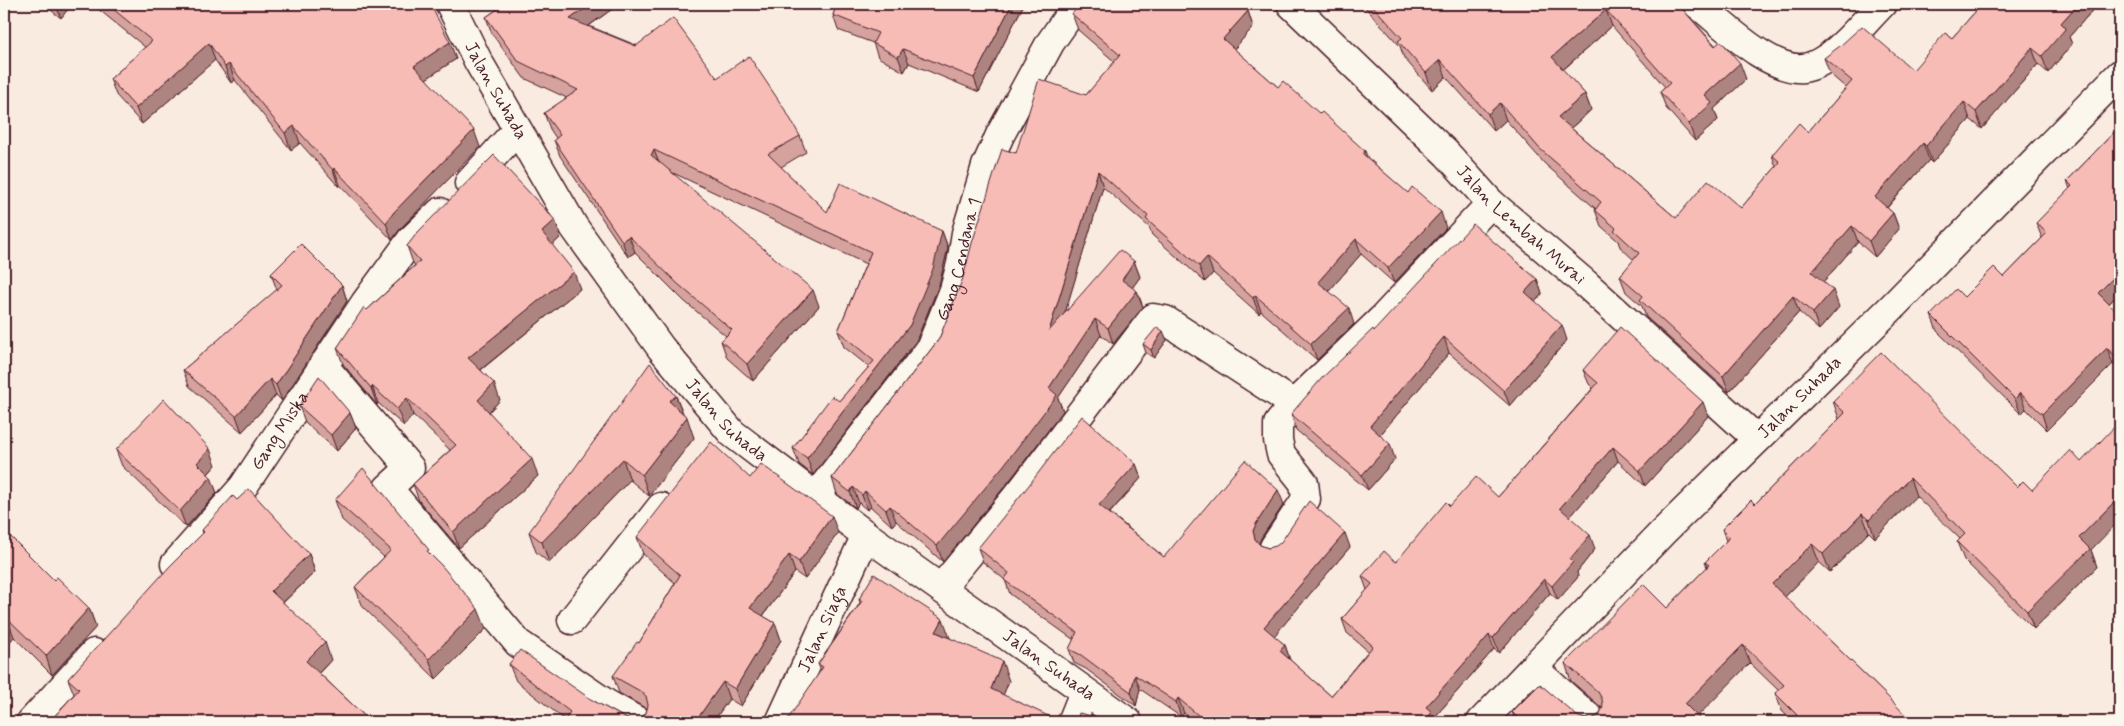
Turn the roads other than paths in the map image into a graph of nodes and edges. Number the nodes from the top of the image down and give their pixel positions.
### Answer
1 (450, 4) edge
2 (1077, 4) edge
3 (1291, 4) edge
4 (1697, 4) edge
5 (1882, 4) edge
6 (2120, 74) edge
7 (517, 130) junction
8 (1491, 203) junction
9 (323, 365) junction
10 (1294, 404) junction
11 (725, 424) junction
12 (1758, 439) junction
13 (707, 448) edge
14 (676, 487) edge
15 (815, 497) junction
16 (866, 535) junction
17 (1274, 547) edge
18 (158, 584) edge
19 (942, 587) junction
20 (572, 620) dead end
21 (111, 635) edge
22 (1533, 668) junction
23 (1084, 692) junction
24 (31, 722) edge
25 (639, 722) edge
26 (780, 722) edge
27 (1072, 722) edge
28 (1128, 722) edge
29 (1481, 722) edge
30 (1594, 722) edge

1 - 7 street, Jalan Suhada
2 - 15 street, Gang Cendana 1
3 - 8 street, Jalan Lembah Murai
4 - 5 street
6 - 12 street, Jalan Suhada
7 - 9 street, Gang Miska
7 - 11 street, Jalan Suhada
8 - 10 street
8 - 12 street, Jalan Lembah Murai
9 - 18 street, Gang Miska
9 - 25 street
10 - 17 street
10 - 19 street
11 - 13 street
11 - 15 street, Jalan Suhada
12 - 22 street, Jalan Suhada
14 - 20 street
15 - 16 street, Jalan Suhada
16 - 19 street, Jalan Suhada
16 - 26 street, Jalan Siaga
19 - 23 street, Jalan Suhada
21 - 24 street
22 - 29 street, Jalan Suhada
22 - 30 street
23 - 27 street
23 - 28 street, Jalan Suhada

